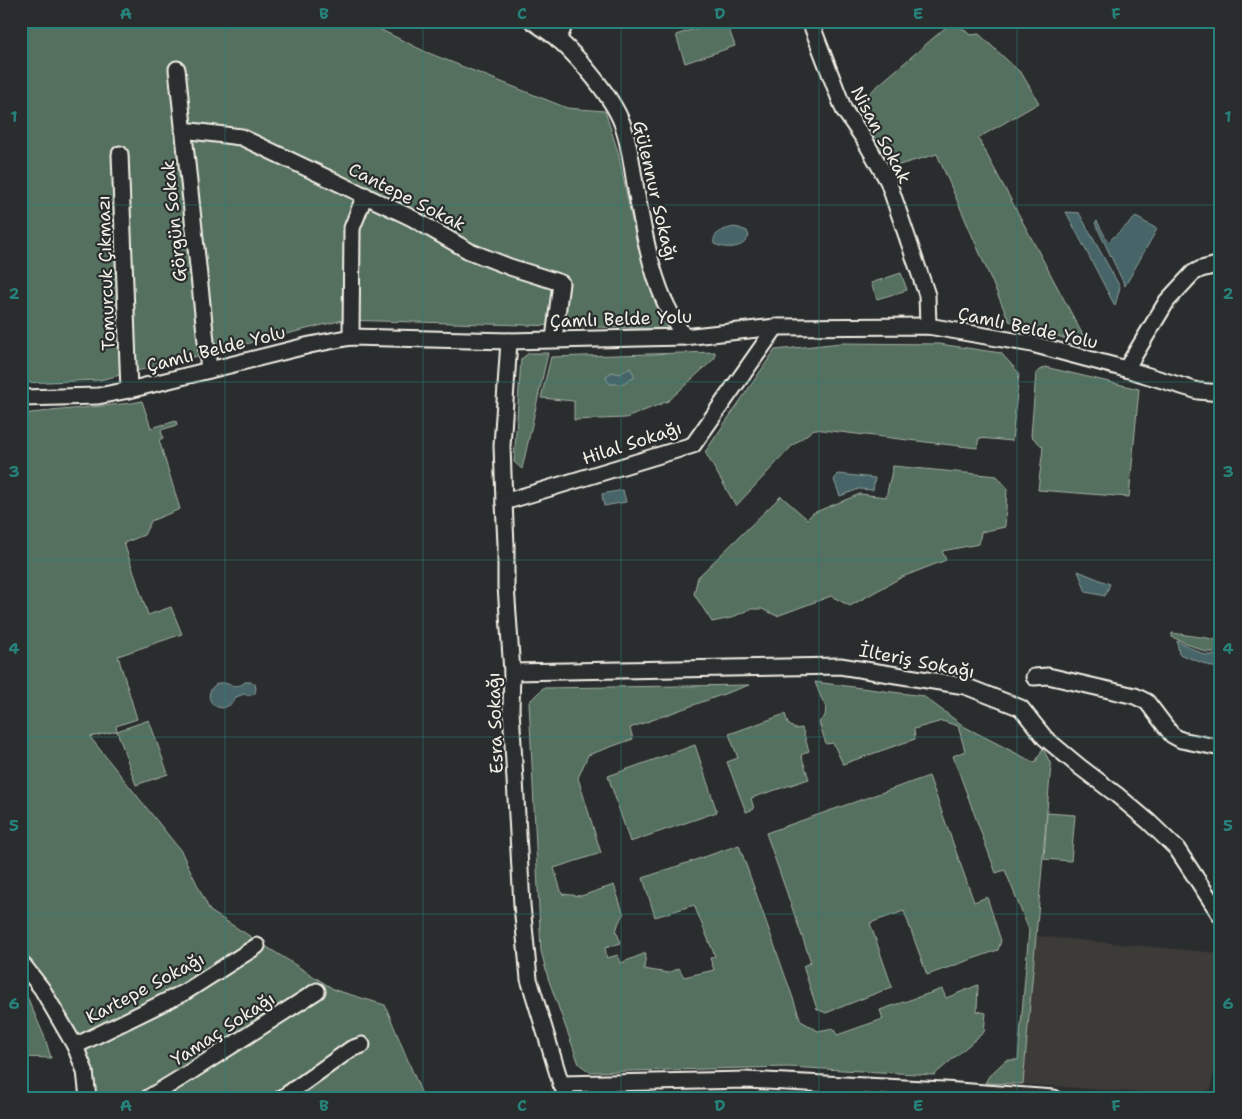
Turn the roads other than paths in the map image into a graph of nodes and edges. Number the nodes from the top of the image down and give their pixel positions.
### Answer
1 (532, 21) edge
2 (566, 21) edge
3 (810, 21) edge
4 (558, 40) junction
5 (176, 69) dead end
6 (183, 130) junction
7 (120, 154) dead end
8 (365, 195) junction
9 (1221, 264) edge
10 (928, 326) junction
11 (776, 327) junction
12 (684, 337) junction
13 (352, 338) junction
14 (554, 339) junction
15 (510, 340) junction
16 (1126, 369) junction
17 (209, 370) junction
18 (129, 390) junction
19 (1221, 393) edge
20 (21, 398) edge
21 (504, 502) junction
22 (512, 672) junction
23 (1034, 677) dead end
24 (1221, 748) edge
25 (1221, 916) edge
26 (257, 946) dead end
27 (21, 962) edge
28 (317, 991) dead end
29 (362, 1045) dead end
30 (75, 1046) junction
31 (565, 1091) edge
32 (88, 1098) edge
33 (148, 1098) edge
34 (282, 1098) edge
35 (1054, 1098) edge

1 - 4 street, Gülennur Sokağı
2 - 4 street
3 - 10 street, Nisan Sokak
4 - 12 street, Gülennur Sokağı
5 - 6 street, Görgün Sokak
6 - 8 street, Cantepe Sokak
6 - 17 street, Görgün Sokak
7 - 18 street, Tomurcuk Çıkmazı
8 - 13 street
8 - 14 street, Cantepe Sokak
9 - 16 street
10 - 11 street, Çamlı Belde Yolu
10 - 16 street, Çamlı Belde Yolu
11 - 12 street, Çamlı Belde Yolu
11 - 21 street, Hilal Sokağı
12 - 14 street, Çamlı Belde Yolu
13 - 15 street, Çamlı Belde Yolu
13 - 17 street, Çamlı Belde Yolu
14 - 15 street, Çamlı Belde Yolu
15 - 21 street, Esra Sokağı
16 - 19 street, Çamlı Belde Yolu
17 - 18 street, Çamlı Belde Yolu
18 - 20 street, Çamlı Belde Yolu
21 - 22 street, Esra Sokağı
22 - 25 street, İlteriş Sokağı
22 - 31 street, Esra Sokağı
23 - 24 street
26 - 30 street, Kartepe Sokağı
27 - 30 street
28 - 33 street, Yamaç Sokağı
29 - 34 street
30 - 32 street
31 - 35 street

